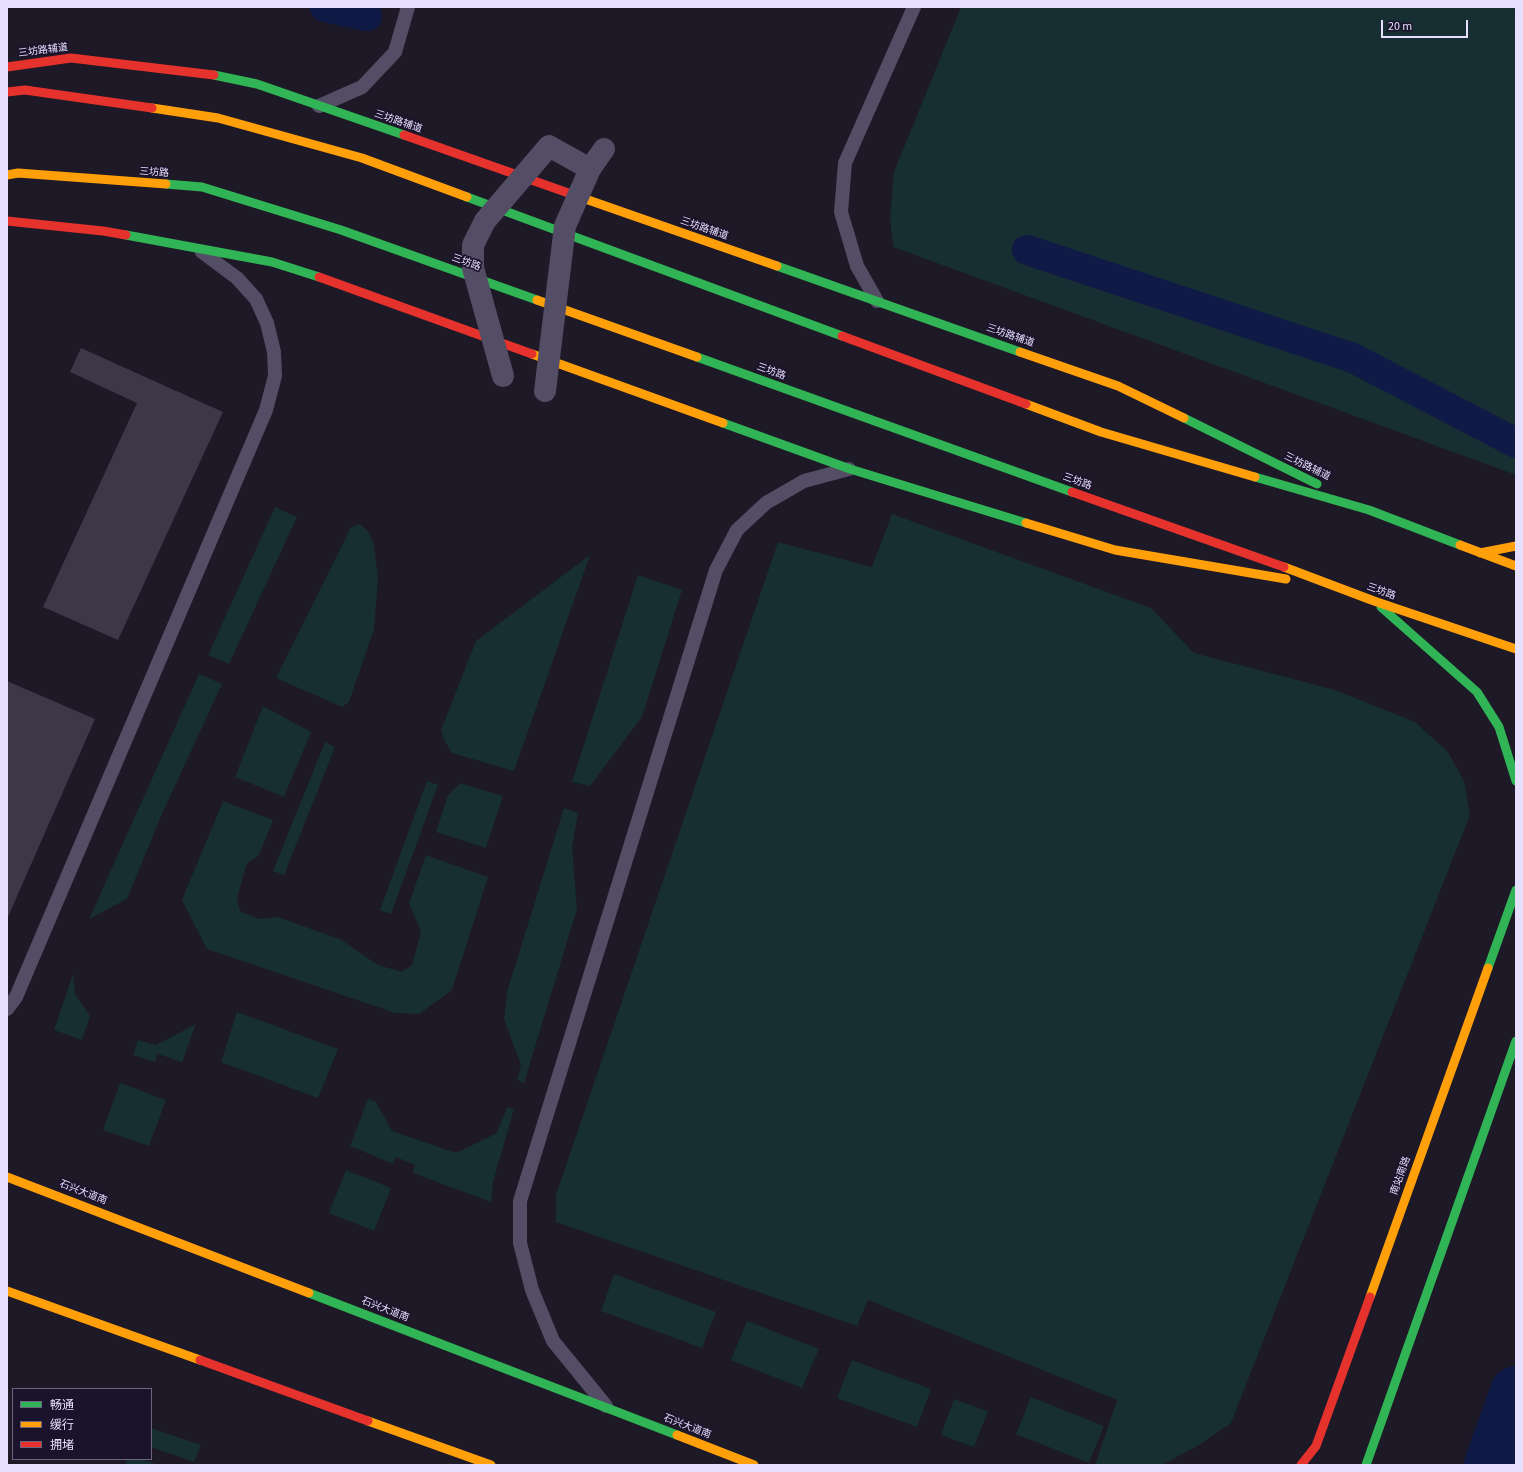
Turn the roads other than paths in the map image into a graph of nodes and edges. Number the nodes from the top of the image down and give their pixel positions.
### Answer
1 (408, 7) edge
2 (914, 7) edge
3 (7, 67) edge
4 (7, 92) edge
5 (319, 106) junction
6 (604, 149) dead end
7 (590, 169) junction
8 (7, 175) edge
9 (7, 221) edge
10 (197, 248) junction
11 (877, 301) junction
12 (503, 376) dead end
13 (545, 391) dead end
14 (850, 469) junction
15 (1368, 510) junction
16 (1516, 546) edge
17 (1480, 553) junction
18 (1516, 566) edge
19 (1344, 589) junction
20 (1374, 601) junction
21 (1516, 649) edge
22 (1516, 780) edge
23 (1516, 882) edge
24 (1515, 892) edge
25 (7, 1008) edge
26 (1516, 1041) edge
27 (7, 1176) edge
28 (7, 1291) edge
29 (607, 1408) junction
30 (491, 1465) edge
31 (754, 1465) edge
32 (1301, 1465) edge
33 (1366, 1465) edge

1 - 5 lane
2 - 11 lane
3 - 5 main road, 三坊路辅道
4 - 15 main road
5 - 11 main road, 三坊路辅道
6 - 7 street, bridge
7 - 12 street, bridge
7 - 13 street, bridge
8 - 19 main road, 三坊路
9 - 10 main road
10 - 14 main road
10 - 25 lane
11 - 15 main road, 三坊路辅道
14 - 19 main road
14 - 29 lane
15 - 17 main road
16 - 17 main road
17 - 18 main road
19 - 20 main road, 三坊路
20 - 21 main road, 三坊路
20 - 22 main road
23 - 24 main road, 南站南路
24 - 32 main road, 南站南路
26 - 33 main road
27 - 29 main road, 石兴大道南
28 - 30 main road
29 - 31 main road, 石兴大道南

